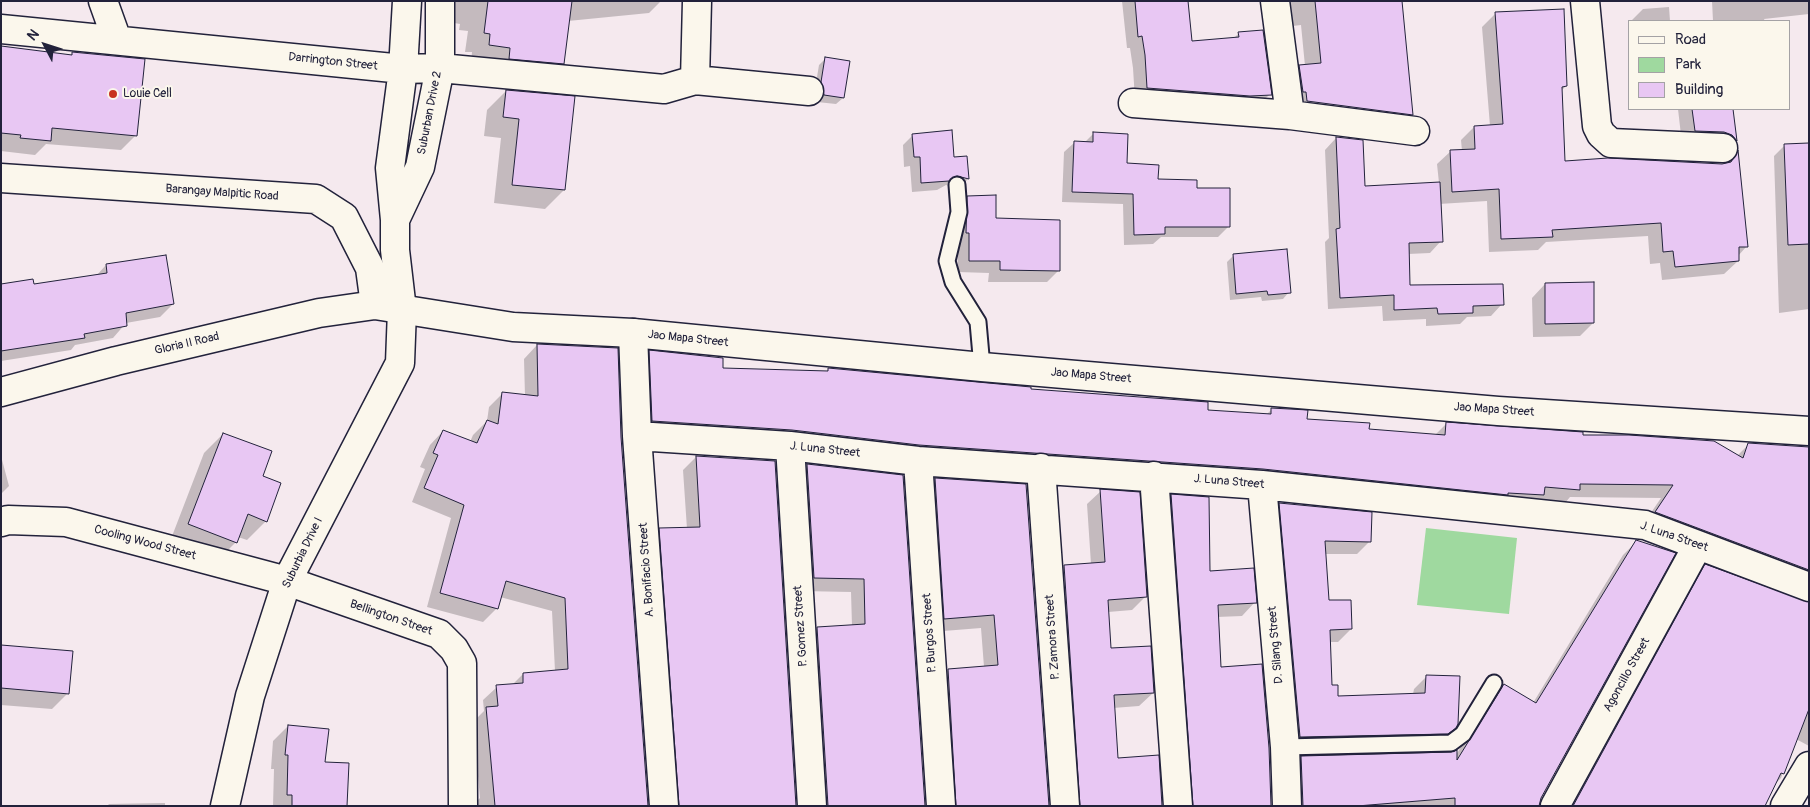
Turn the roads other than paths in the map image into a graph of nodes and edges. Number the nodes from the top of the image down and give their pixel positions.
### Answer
1 (103, 1) edge
2 (407, 1) edge
3 (440, 1) edge
4 (697, 1) edge
5 (1276, 1) edge
6 (1585, 1) edge
7 (1, 29) edge
8 (117, 40) junction
9 (440, 68) junction
10 (403, 69) junction
11 (695, 80) junction
12 (809, 91) dead end
13 (1133, 103) dead end
14 (1290, 115) junction
15 (1415, 131) dead end
16 (1723, 148) dead end
17 (1, 178) edge
18 (957, 185) dead end
19 (395, 220) junction
20 (375, 305) junction
21 (402, 310) junction
22 (633, 333) junction
23 (982, 367) junction
24 (1, 392) edge
25 (1809, 431) edge
26 (637, 436) junction
27 (790, 446) junction
28 (918, 461) junction
29 (1041, 468) junction
30 (1154, 476) junction
31 (1262, 485) junction
32 (1, 522) edge
33 (1698, 545) junction
34 (287, 582) junction
35 (1809, 587) edge
36 (1494, 683) dead end
37 (1285, 748) junction
38 (1809, 766) edge
39 (225, 806) edge
40 (463, 806) edge
41 (664, 806) edge
42 (812, 806) edge
43 (941, 806) edge
44 (1065, 806) edge
45 (1178, 806) edge
46 (1287, 806) edge
47 (1556, 806) edge
48 (1785, 806) edge

1 - 8 street
2 - 10 street, Suburban Drive 2
3 - 9 street, Suburban Drive 2
4 - 11 street
5 - 14 street
6 - 16 street
7 - 8 street, Darrington Street
8 - 10 street, Darrington Street
9 - 10 street, Darrington Street
9 - 11 street, Darrington Street
9 - 19 street, Suburban Drive 2
10 - 19 street, Suburban Drive 2
11 - 12 street
13 - 14 street
14 - 15 street
17 - 20 street, Barangay Malpitic Road
18 - 23 lane
19 - 21 street, Suburban Drive 2
20 - 21 street, Jao Mapa Street
20 - 24 street, Gloria II Road
21 - 22 street, Jao Mapa Street
21 - 34 street, Suburbia Drive I
22 - 23 street, Jao Mapa Street
22 - 26 street, A. Bonifacio Street
23 - 25 street, Jao Mapa Street
26 - 27 street, J. Luna Street
26 - 41 street, A. Bonifacio Street
27 - 28 street, J. Luna Street
27 - 42 street, P. Gomez Street
28 - 29 street, J. Luna Street
28 - 43 street, P. Burgos Street
29 - 30 street, J. Luna Street
29 - 44 street, P. Zamora Street
30 - 31 street, J. Luna Street
30 - 45 street
31 - 33 street, J. Luna Street
31 - 37 street, D. Silang Street
32 - 34 street, Cooling Wood Street
33 - 35 street, J. Luna Street
33 - 47 street, Agoncillo Street
34 - 39 street, Suburbia Drive I
34 - 40 street, Bellington Street
36 - 37 lane
37 - 46 street, D. Silang Street
38 - 48 street

